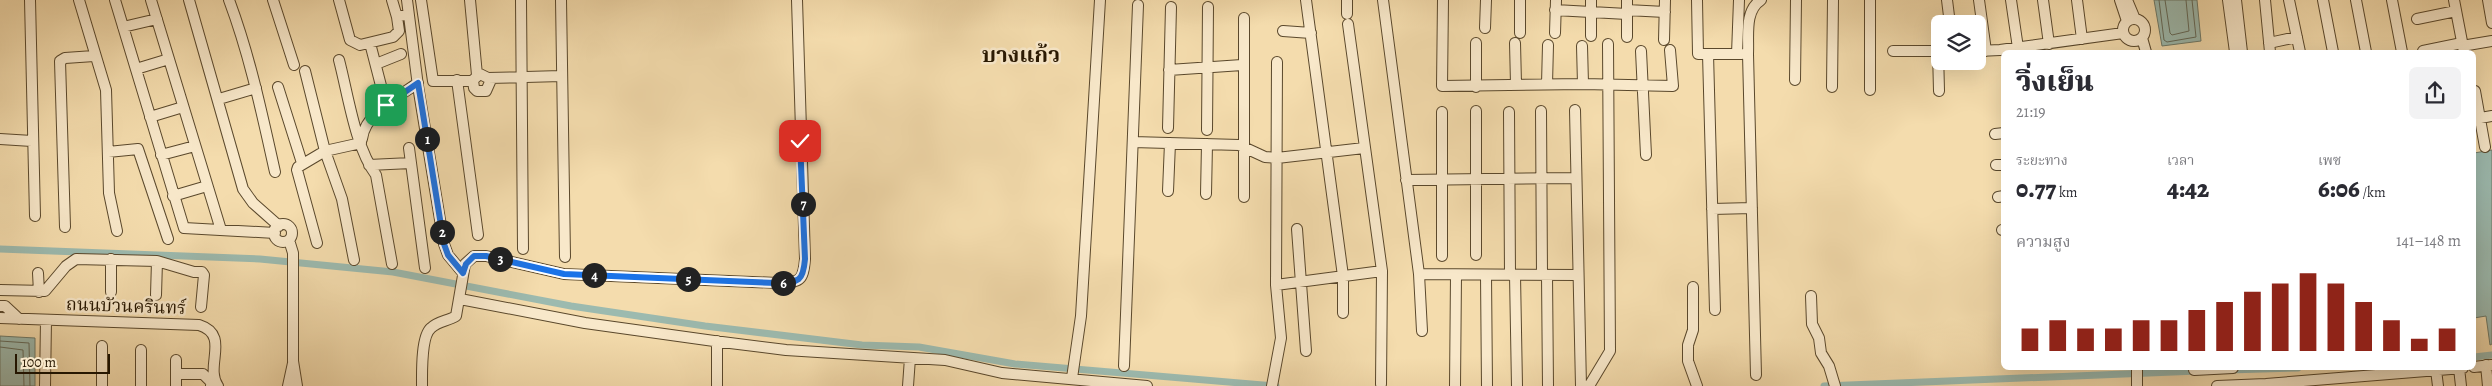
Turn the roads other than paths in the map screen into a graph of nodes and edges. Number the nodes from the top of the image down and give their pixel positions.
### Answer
1 (30, 0) edge
2 (80, 0) edge
3 (115, 0) edge
4 (151, 0) edge
5 (189, 0) edge
6 (229, 0) edge
7 (273, 0) edge
8 (339, 0) edge
9 (392, 0) edge
10 (407, 0) edge
11 (421, 0) edge
12 (470, 0) edge
13 (521, 0) edge
14 (561, 0) edge
15 (796, 0) edge
16 (1100, 0) edge
17 (1306, 0) edge
18 (1347, 0) edge
19 (1383, 0) edge
20 (1442, 0) edge
21 (1486, 0) edge
22 (1520, 0) edge
23 (1591, 0) edge
24 (1665, 0) edge
25 (1697, 0) edge
26 (1739, 0) edge
27 (1761, 0) edge
28 (1796, 0) edge
29 (1832, 0) edge
30 (1870, 0) edge
31 (1947, 0) edge
32 (1979, 0) edge
33 (2011, 0) edge
34 (2043, 0) edge
35 (2077, 0) edge
36 (2120, 0) edge
37 (2127, 0) edge
38 (2228, 0) edge
39 (2236, 0) edge
40 (2265, 0) edge
41 (2289, 0) edge
42 (2323, 0) edge
43 (2356, 0) edge
44 (2392, 0) edge
45 (2454, 0) edge
46 (2488, 0) edge
47 (1138, 5) dead end
48 (1556, 5) edge
49 (1171, 7) dead end
50 (1208, 7) dead end
51 (1627, 8) edge
52 (1590, 11) junction
53 (1665, 12) junction
54 (2456, 12) junction
55 (408, 14) junction
56 (1949, 15) edge
57 (1980, 15) edge
58 (397, 17) junction
59 (1244, 18) dead end
60 (157, 19) junction
61 (2417, 19) dead end
62 (2131, 20) junction
63 (2492, 23) edge
64 (124, 27) junction
65 (1485, 28) dead end
66 (1283, 30) dead end
67 (1311, 33) junction
68 (1520, 33) dead end
69 (2123, 33) junction
70 (1555, 34) dead end
71 (1591, 36) dead end
72 (1627, 37) dead end
73 (2297, 37) junction
74 (2142, 38) junction
75 (2082, 39) junction
76 (1664, 40) dead end
77 (2492, 41) edge
78 (1476, 43) dead end
79 (1514, 43) dead end
80 (1608, 44) dead end
81 (2049, 44) junction
82 (1548, 45) dead end
83 (1582, 46) dead end
84 (2463, 47) edge
85 (372, 48) dead end
86 (2018, 48) junction
87 (2270, 48) edge
88 (1670, 50) dead end
89 (1986, 50) edge
90 (2011, 50) edge
91 (2145, 50) edge
92 (2235, 50) edge
93 (2242, 50) edge
94 (2300, 50) edge
95 (2333, 50) edge
96 (2366, 50) edge
97 (2402, 50) edge
98 (2433, 50) edge
99 (1641, 51) dead end
100 (1893, 51) dead end
101 (1931, 51) edge
102 (2001, 51) edge
103 (401, 54) dead end
104 (1708, 54) junction
105 (1743, 54) junction
106 (94, 56) junction
107 (169, 59) junction
108 (339, 60) dead end
109 (1277, 62) dead end
110 (376, 64) junction
111 (294, 65) dead end
112 (1242, 65) junction
113 (1207, 67) junction
114 (136, 69) junction
115 (1169, 70) junction
116 (1939, 70) edge
117 (305, 71) dead end
118 (520, 76) junction
119 (561, 76) junction
120 (475, 78) junction
121 (488, 78) junction
122 (456, 80) junction
123 (1795, 80) dead end
124 (418, 83) junction
125 (1516, 84) junction
126 (1547, 84) junction
127 (1582, 84) junction
128 (1608, 84) junction
129 (1642, 86) junction
130 (278, 87) dead end
131 (1476, 87) junction
132 (256, 88) junction
133 (1832, 88) dead end
134 (1870, 90) dead end
135 (1939, 91) dead end
136 (219, 99) junction
137 (386, 105) junction
138 (2476, 106) edge
139 (183, 107) junction
140 (1575, 110) dead end
141 (1476, 111) dead end
142 (1541, 111) dead end
143 (1442, 112) dead end
144 (1509, 112) dead end
145 (2492, 116) edge
146 (150, 117) junction
147 (2477, 119) edge
148 (1168, 128) dead end
149 (1207, 130) dead end
150 (0, 139) edge
151 (32, 141) junction
152 (1133, 142) junction
153 (361, 143) junction
154 (1170, 144) junction
155 (1207, 144) junction
156 (195, 146) junction
157 (1243, 147) junction
158 (2485, 147) dead end
159 (409, 148) dead end
160 (1364, 148) junction
161 (325, 151) junction
162 (108, 152) junction
163 (1327, 153) junction
164 (162, 155) junction
165 (1646, 155) dead end
166 (1277, 158) junction
167 (302, 163) junction
168 (411, 163) junction
169 (369, 165) junction
170 (275, 172) dead end
171 (1541, 178) junction
172 (1576, 178) junction
173 (1476, 179) junction
174 (1509, 179) junction
175 (1406, 180) junction
176 (1442, 180) junction
177 (207, 186) junction
178 (1168, 191) dead end
179 (1206, 194) dead end
180 (173, 196) junction
181 (1244, 198) dead end
182 (1752, 208) junction
183 (1712, 209) junction
184 (35, 216) dead end
185 (65, 227) dead end
186 (277, 229) junction
187 (1297, 229) dead end
188 (221, 230) junction
189 (116, 231) dead end
190 (478, 235) dead end
191 (168, 239) dead end
192 (317, 243) dead end
193 (522, 250) dead end
194 (1476, 255) dead end
195 (565, 256) dead end
196 (1442, 256) dead end
197 (111, 259) junction
198 (354, 260) dead end
199 (157, 261) junction
200 (392, 264) dead end
201 (425, 268) dead end
202 (1382, 271) junction
203 (38, 273) dead end
204 (1418, 274) junction
205 (1456, 275) junction
206 (1486, 275) junction
207 (1512, 275) junction
208 (1545, 275) junction
209 (1578, 275) junction
210 (1343, 276) junction
211 (463, 277) junction
212 (1302, 281) junction
213 (1276, 285) junction
214 (1693, 287) dead end
215 (0, 290) edge
216 (39, 292) junction
217 (111, 292) dead end
218 (156, 295) dead end
219 (1811, 296) dead end
220 (460, 297) junction
221 (0, 306) edge
222 (202, 307) dead end
223 (1715, 310) dead end
224 (1343, 313) dead end
225 (0, 318) edge
226 (19, 318) junction
227 (46, 320) junction
228 (1422, 330) dead end
229 (717, 342) junction
230 (102, 346) dead end
231 (141, 350) dead end
232 (1306, 351) dead end
233 (910, 358) junction
234 (176, 360) dead end
235 (293, 361) junction
236 (2489, 365) edge
237 (1124, 366) dead end
238 (2476, 366) edge
239 (2137, 370) edge
240 (2436, 370) joint
241 (2459, 370) edge
242 (176, 374) junction
243 (1026, 375) junction
244 (1756, 376) dead end
245 (1072, 378) junction
246 (2351, 378) edge
247 (2324, 383) edge
248 (1382, 384) dead end
249 (1834, 384) edge
250 (2137, 385) edge
251 (2256, 385) edge
252 (45, 386) edge
253 (102, 386) edge
254 (141, 386) edge
255 (176, 386) edge
256 (211, 386) edge
257 (218, 386) edge
258 (288, 386) edge
259 (297, 386) edge
260 (422, 386) edge
261 (717, 386) edge
262 (908, 386) edge
263 (1028, 386) edge
264 (1147, 386) edge
265 (1272, 386) edge
266 (1455, 386) edge
267 (1487, 386) edge
268 (1517, 386) edge
269 (1548, 386) edge
270 (1581, 386) edge
271 (1589, 386) edge
272 (1697, 386) edge
273 (2217, 386) edge
274 (2438, 386) edge
275 (2461, 386) edge
276 (2488, 386) edge

1 - 151 street
2 - 106 street
3 - 64 street
4 - 60 street
5 - 136 street
6 - 132 street
7 - 111 street
8 - 58 street
9 - 58 street
10 - 55 street
11 - 122 street
12 - 120 street
13 - 118 street
14 - 119 street
15 - 211 street
16 - 245 street
17 - 67 street
18 - 160 street
19 - 175 street
20 - 131 street
21 - 65 street
22 - 68 street
23 - 52 street
24 - 53 street
25 - 104 street
26 - 105 street
27 - 105 street
28 - 123 street
29 - 133 street
30 - 134 street
31 - 56 street
32 - 57 street
33 - 86 street
34 - 81 street
35 - 75 street
36 - 62 street
37 - 62 street
38 - 92 street
39 - 93 street
40 - 87 street
41 - 73 street
42 - 95 street
43 - 96 street
44 - 97 street
45 - 54 street
46 - 63 street
47 - 152 street
48 - 52 street
48 - 70 street
49 - 115 street
50 - 113 street
51 - 52 street
51 - 53 street
51 - 72 street
52 - 71 street
53 - 76 street
54 - 61 street
54 - 84 street
55 - 58 street
55 - 124 street
59 - 112 street
60 - 64 street
60 - 107 street
62 - 69 street
62 - 74 street
64 - 114 street
66 - 67 street
67 - 163 street
69 - 74 street
69 - 75 street
73 - 87 street
73 - 94 street
74 - 91 street
75 - 81 street
77 - 84 street
78 - 131 street
79 - 125 street
80 - 128 street
81 - 86 street
82 - 126 street
83 - 127 street
84 - 98 street
85 - 110 street
86 - 90 street
88 - 129 street
89 - 102 street
99 - 129 street
100 - 101 street
103 - 110 street
104 - 105 street
104 - 183 street
105 - 182 street
106 - 162 street
106 - 185 street
107 - 114 street
107 - 139 street
108 - 153 street
109 - 166 street
110 - 137 street
112 - 113 street
112 - 157 street
113 - 115 street
113 - 149 street
114 - 146 street
115 - 148 street
116 - 135 street
117 - 161 street
118 - 119 street
118 - 121 street
118 - 193 street
119 - 195 street
120 - 121 street
120 - 121 street
120 - 122 street
122 - 190 street
124 - 137 street
124 - 211 street
125 - 126 street
125 - 131 street
126 - 127 street
127 - 128 street
128 - 129 street
128 - 271 street
129 - 165 street
130 - 167 street
132 - 136 street
132 - 170 street
136 - 186 street
137 - 153 street
138 - 147 street
139 - 146 street
139 - 156 street
140 - 172 street
141 - 173 street
142 - 171 street
143 - 176 street
144 - 174 street
145 - 147 street
146 - 164 street
147 - 158 street
150 - 151 street
151 - 184 street
152 - 154 street
152 - 237 street
153 - 161 street
153 - 169 street
154 - 155 street
154 - 178 street
155 - 157 street
155 - 179 street
156 - 164 street
156 - 177 street
157 - 166 street
157 - 181 street
159 - 168 street
160 - 163 street
160 - 202 street
161 - 167 street
161 - 198 street
162 - 189 street
162 - 191 street
163 - 166 street
163 - 210 street
164 - 180 street
166 - 213 street
167 - 192 street
168 - 169 street
168 - 201 street
169 - 200 street
171 - 172 street
171 - 174 street
171 - 208 street
172 - 209 street
173 - 174 street
173 - 176 street
173 - 194 street
174 - 207 street
175 - 176 street
175 - 204 street
176 - 196 street
177 - 180 street
177 - 188 street
180 - 188 street
182 - 183 street
182 - 244 street
183 - 223 street
186 - 188 street
186 - 235 street
187 - 212 street
197 - 199 street
197 - 216 street
197 - 217 street
199 - 218 street
199 - 222 street
202 - 210 street
202 - 248 street
203 - 216 street
204 - 205 street
204 - 228 street
205 - 206 street
205 - 266 street
206 - 207 street
206 - 267 street
207 - 208 street
207 - 268 street
208 - 209 street
208 - 269 street
209 - 270 street
210 - 212 street
210 - 224 street
211 - 220 street
212 - 213 street
212 - 232 street
213 - 265 street
214 - 272 street
215 - 216 street
219 - 249 street
220 - 229 street
220 - 260 street
221 - 226 street
225 - 226 street
226 - 227 street
227 - 252 street, ถนนบัวนครินทร์
227 - 257 street, ถนนบัวนครินทร์
229 - 233 street
229 - 261 street
230 - 253 street
231 - 254 street
233 - 243 street
233 - 262 street
234 - 242 street
235 - 258 street
235 - 259 street
236 - 238 street
236 - 276 street
239 - 250 street
240 - 246 street
240 - 274 street
241 - 275 street
242 - 255 street
242 - 256 street
243 - 245 street
243 - 263 street
245 - 264 street
246 - 247 street
247 - 251 street
251 - 273 street

